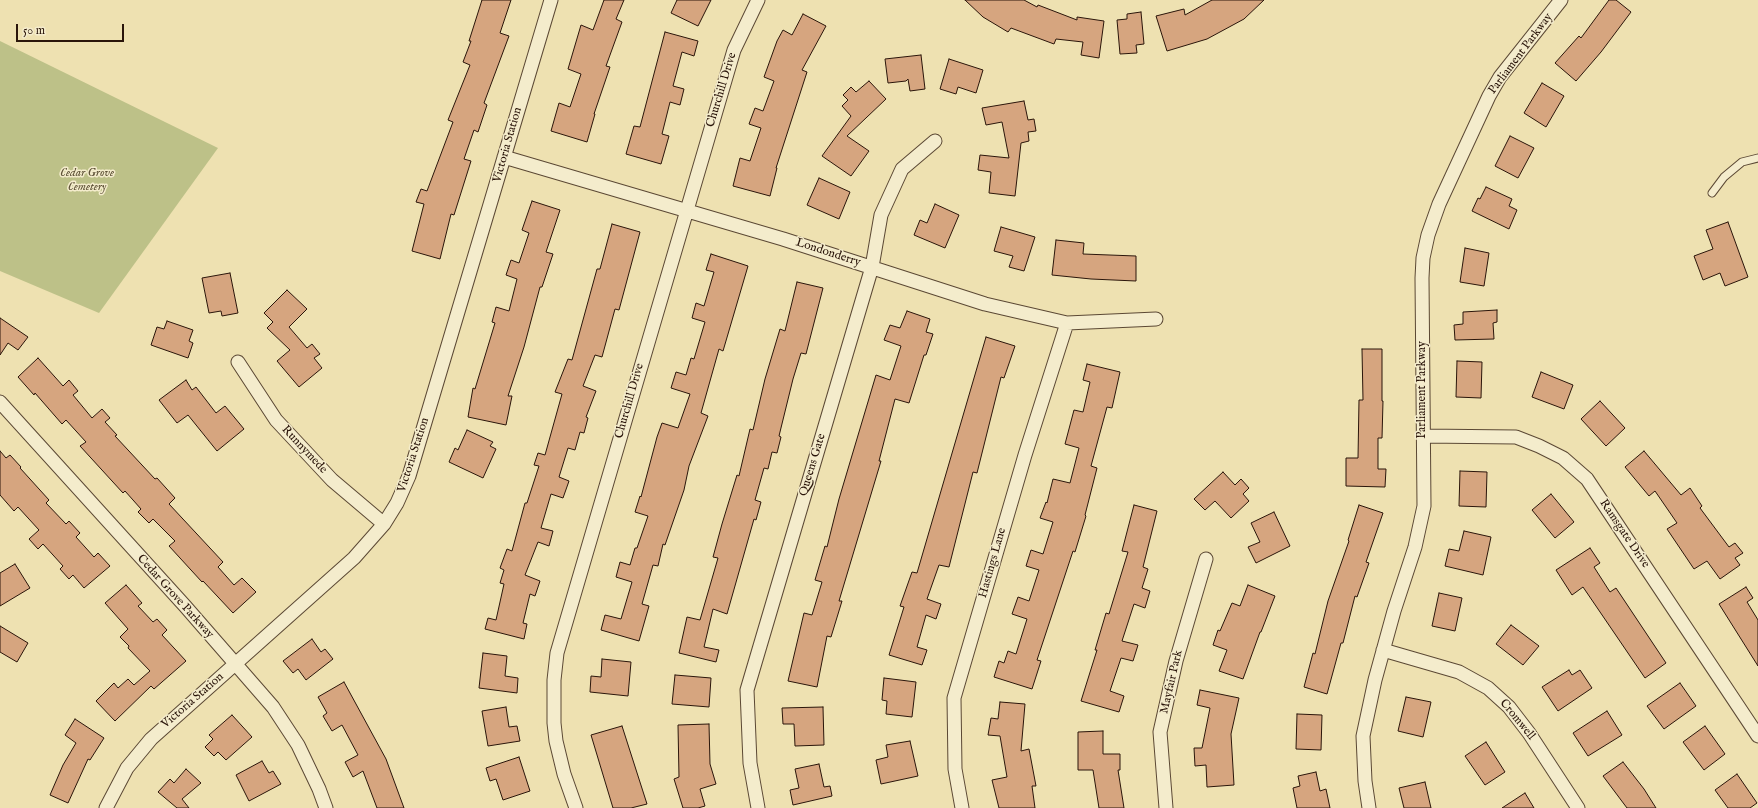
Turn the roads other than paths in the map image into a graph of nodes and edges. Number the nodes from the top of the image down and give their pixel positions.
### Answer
1 (550, 0) edge
2 (758, 0) edge
3 (1561, 0) edge
4 (935, 141) dead end
5 (504, 157) junction
6 (1758, 158) edge
7 (1712, 193) dead end
8 (686, 211) junction
9 (872, 268) junction
10 (1156, 319) dead end
11 (1067, 323) junction
12 (238, 362) dead end
13 (0, 402) edge
14 (1423, 436) junction
15 (384, 524) junction
16 (1206, 559) dead end
17 (1383, 650) junction
18 (236, 664) junction
19 (1758, 736) edge
20 (106, 808) edge
21 (326, 808) edge
22 (576, 808) edge
23 (758, 808) edge
24 (962, 808) edge
25 (1166, 808) edge
26 (1369, 808) edge
27 (1578, 808) edge

1 - 5 street, Victoria Station
2 - 8 street, Churchill Drive
3 - 14 street, Parliament Parkway
4 - 9 street, Queens Gate
5 - 8 street, Londonderry
5 - 15 street, Victoria Station
6 - 7 lane
8 - 9 street, Londonderry
8 - 22 street, Churchill Drive
9 - 11 street, Londonderry
9 - 23 street, Queens Gate
10 - 11 street, Londonderry
11 - 24 street, Hastings Lane
12 - 15 street, Runnymede
13 - 18 street, Cedar Grove Parkway
14 - 17 street, Parliament Parkway
14 - 19 street, Ramsgate Drive
15 - 18 street, Victoria Station
16 - 25 street, Mayfair Park
17 - 26 street, Parliament Parkway
17 - 27 street, Cromwell
18 - 20 street, Victoria Station
18 - 21 street, Cedar Grove Parkway

